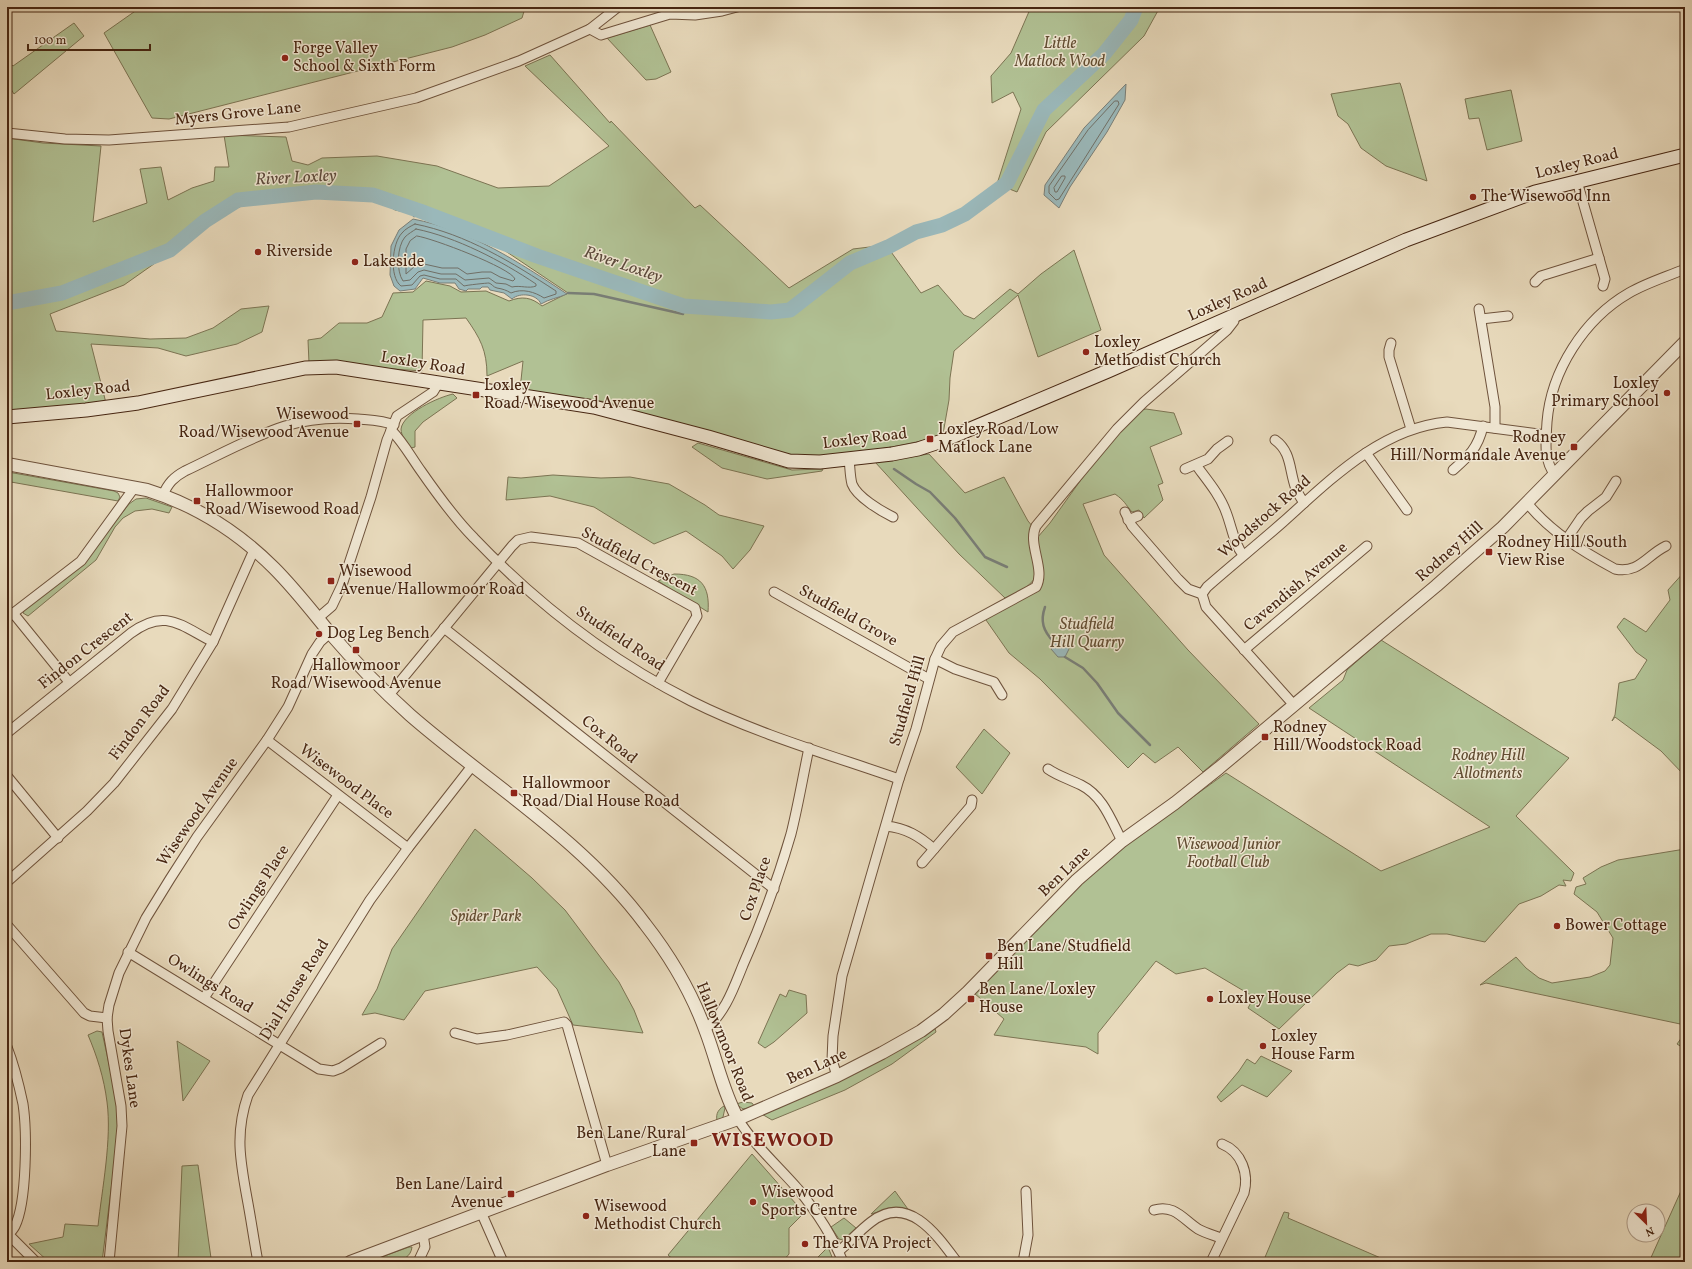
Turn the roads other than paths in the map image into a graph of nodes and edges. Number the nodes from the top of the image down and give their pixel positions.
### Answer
1 (618, 7) edge
2 (737, 7) edge
3 (590, 29) junction
4 (7, 133) edge
5 (1685, 155) edge
6 (1577, 181) junction
7 (1599, 258) junction
8 (1685, 269) edge
9 (1535, 282) dead end
10 (1603, 286) dead end
11 (1479, 309) dead end
12 (1234, 315) junction
13 (1508, 316) dead end
14 (1481, 319) junction
15 (1685, 342) edge
16 (1391, 343) dead end
17 (438, 384) junction
18 (7, 417) edge
19 (1483, 426) junction
20 (393, 427) junction
21 (1495, 428) junction
22 (1411, 429) junction
23 (1546, 435) junction
24 (1276, 440) dead end
25 (1228, 441) dead end
26 (1366, 453) junction
27 (849, 459) junction
28 (7, 464) edge
29 (1196, 465) junction
30 (1185, 469) dead end
31 (1453, 470) dead end
32 (1555, 475) junction
33 (1616, 482) dead end
34 (134, 488) junction
35 (163, 495) junction
36 (1304, 503) junction
37 (1527, 504) junction
38 (1407, 510) dead end
39 (1138, 516) dead end
40 (893, 517) dead end
41 (1566, 540) junction
42 (1367, 546) dead end
43 (1666, 546) dead end
44 (254, 550) junction
45 (1243, 555) junction
46 (498, 563) junction
47 (774, 592) dead end
48 (1202, 594) junction
49 (10, 616) edge
50 (318, 618) junction
51 (444, 628) junction
52 (330, 633) junction
53 (213, 642) junction
54 (1244, 650) junction
55 (935, 660) junction
56 (929, 679) junction
57 (69, 682) junction
58 (658, 683) junction
59 (390, 695) junction
60 (1002, 695) dead end
61 (1293, 704) junction
62 (7, 733) edge
63 (266, 740) junction
64 (809, 748) junction
65 (472, 766) junction
66 (1219, 768) joint
67 (1048, 769) dead end
68 (7, 776) edge
69 (899, 779) junction
70 (338, 795) junction
71 (972, 800) dead end
72 (886, 826) junction
73 (58, 838) junction
74 (1122, 841) junction
75 (408, 848) junction
76 (934, 850) junction
77 (922, 863) dead end
78 (7, 882) edge
79 (774, 889) junction
80 (7, 925) edge
81 (128, 952) junction
82 (204, 998) junction
83 (107, 1018) junction
84 (705, 1029) junction
85 (455, 1033) dead end
86 (381, 1044) dead end
87 (279, 1045) junction
88 (7, 1047) edge
89 (837, 1076) junction
90 (738, 1119) junction
91 (1222, 1144) dead end
92 (607, 1165) junction
93 (1026, 1191) dead end
94 (1154, 1210) dead end
95 (481, 1212) junction
96 (7, 1234) edge
97 (423, 1234) junction
98 (1221, 1238) junction
99 (839, 1251) junction
100 (36, 1262) edge
101 (109, 1262) edge
102 (258, 1262) edge
103 (350, 1262) edge
104 (418, 1262) edge
105 (503, 1262) edge
106 (843, 1262) edge
107 (957, 1262) edge
108 (1023, 1262) edge
109 (1210, 1262) edge

1 - 3 street, Myers Grove Lane
2 - 3 street
3 - 4 street, Myers Grove Lane
5 - 6 main road, Loxley Road
6 - 7 street
6 - 12 main road, Loxley Road
7 - 9 street
7 - 10 street
8 - 23 street
11 - 14 street
12 - 27 main road, Loxley Road
12 - 55 street, Studfield Hill
13 - 14 street
14 - 21 street
15 - 32 street, Rodney Hill
16 - 22 street
17 - 18 main road, Loxley Road
17 - 20 street
17 - 27 main road, Loxley Road
19 - 21 street, Woodstock Road
19 - 22 street, Woodstock Road
19 - 31 street
20 - 35 street
20 - 46 street, Studfield Road
20 - 50 street
21 - 23 street, Woodstock Road
22 - 26 street, Woodstock Road
23 - 32 street
24 - 36 street
25 - 29 street
26 - 36 street, Woodstock Road
26 - 38 street
27 - 40 street
28 - 34 street, Hallowmoor Road
29 - 30 street
29 - 45 street
32 - 37 street, Rodney Hill
33 - 41 street
34 - 35 street, Hallowmoor Road
34 - 49 street
35 - 44 street, Hallowmoor Road
36 - 45 street, Woodstock Road
37 - 41 street
37 - 61 street, Rodney Hill
39 - 48 street
41 - 43 street
42 - 54 street, Cavendish Avenue
44 - 50 street, Hallowmoor Road
44 - 53 street, Findon Road
45 - 48 street, Woodstock Road
46 - 51 street, Studfield Crescent
46 - 58 street, Studfield Road
46 - 58 street, Studfield Crescent
47 - 56 street, Studfield Grove
48 - 54 street
49 - 57 street
50 - 52 street, Hallowmoor Road
51 - 59 street, Studfield Crescent
51 - 79 street, Cox Road
52 - 59 street, Hallowmoor Road
52 - 63 street, Wisewood Avenue
53 - 57 street, Findon Crescent
53 - 73 street, Findon Road
54 - 61 street
55 - 56 street, Studfield Hill
55 - 60 street
56 - 69 street, Studfield Hill
57 - 62 street, Findon Crescent
58 - 64 street, Studfield Road
59 - 65 street, Hallowmoor Road
61 - 66 street, Rodney Hill
63 - 70 street, Wisewood Place
63 - 81 street, Wisewood Avenue
64 - 69 street, Studfield Road
64 - 79 street, Cox Place
65 - 75 street, Dial House Road
65 - 84 street, Hallowmoor Road
66 - 74 street, Ben Lane
67 - 74 street
68 - 73 street
69 - 72 street, Studfield Hill
70 - 75 street, Wisewood Place
70 - 82 street, Owlings Place
71 - 76 street
72 - 76 street
72 - 89 street, Studfield Hill
73 - 78 street, Findon Road
74 - 89 street, Ben Lane
75 - 87 street, Dial House Road
76 - 77 street
79 - 84 street, Cox Place
80 - 83 street, Dykes Lane
81 - 82 street, Owlings Road
81 - 83 street, Wisewood Avenue
82 - 87 street, Owlings Road
83 - 101 street, Dykes Lane
84 - 90 street, Hallowmoor Road
85 - 92 street
86 - 87 street, Owlings Road
87 - 102 street, Dial House Road
88 - 96 street
89 - 90 street, Ben Lane
90 - 92 street, Ben Lane
90 - 99 street
91 - 98 street
92 - 95 street, Ben Lane
93 - 108 street
94 - 98 street
95 - 97 street, Ben Lane
95 - 105 street
96 - 100 street
97 - 103 street, Ben Lane
97 - 104 street
98 - 109 street
99 - 106 street
99 - 107 street

